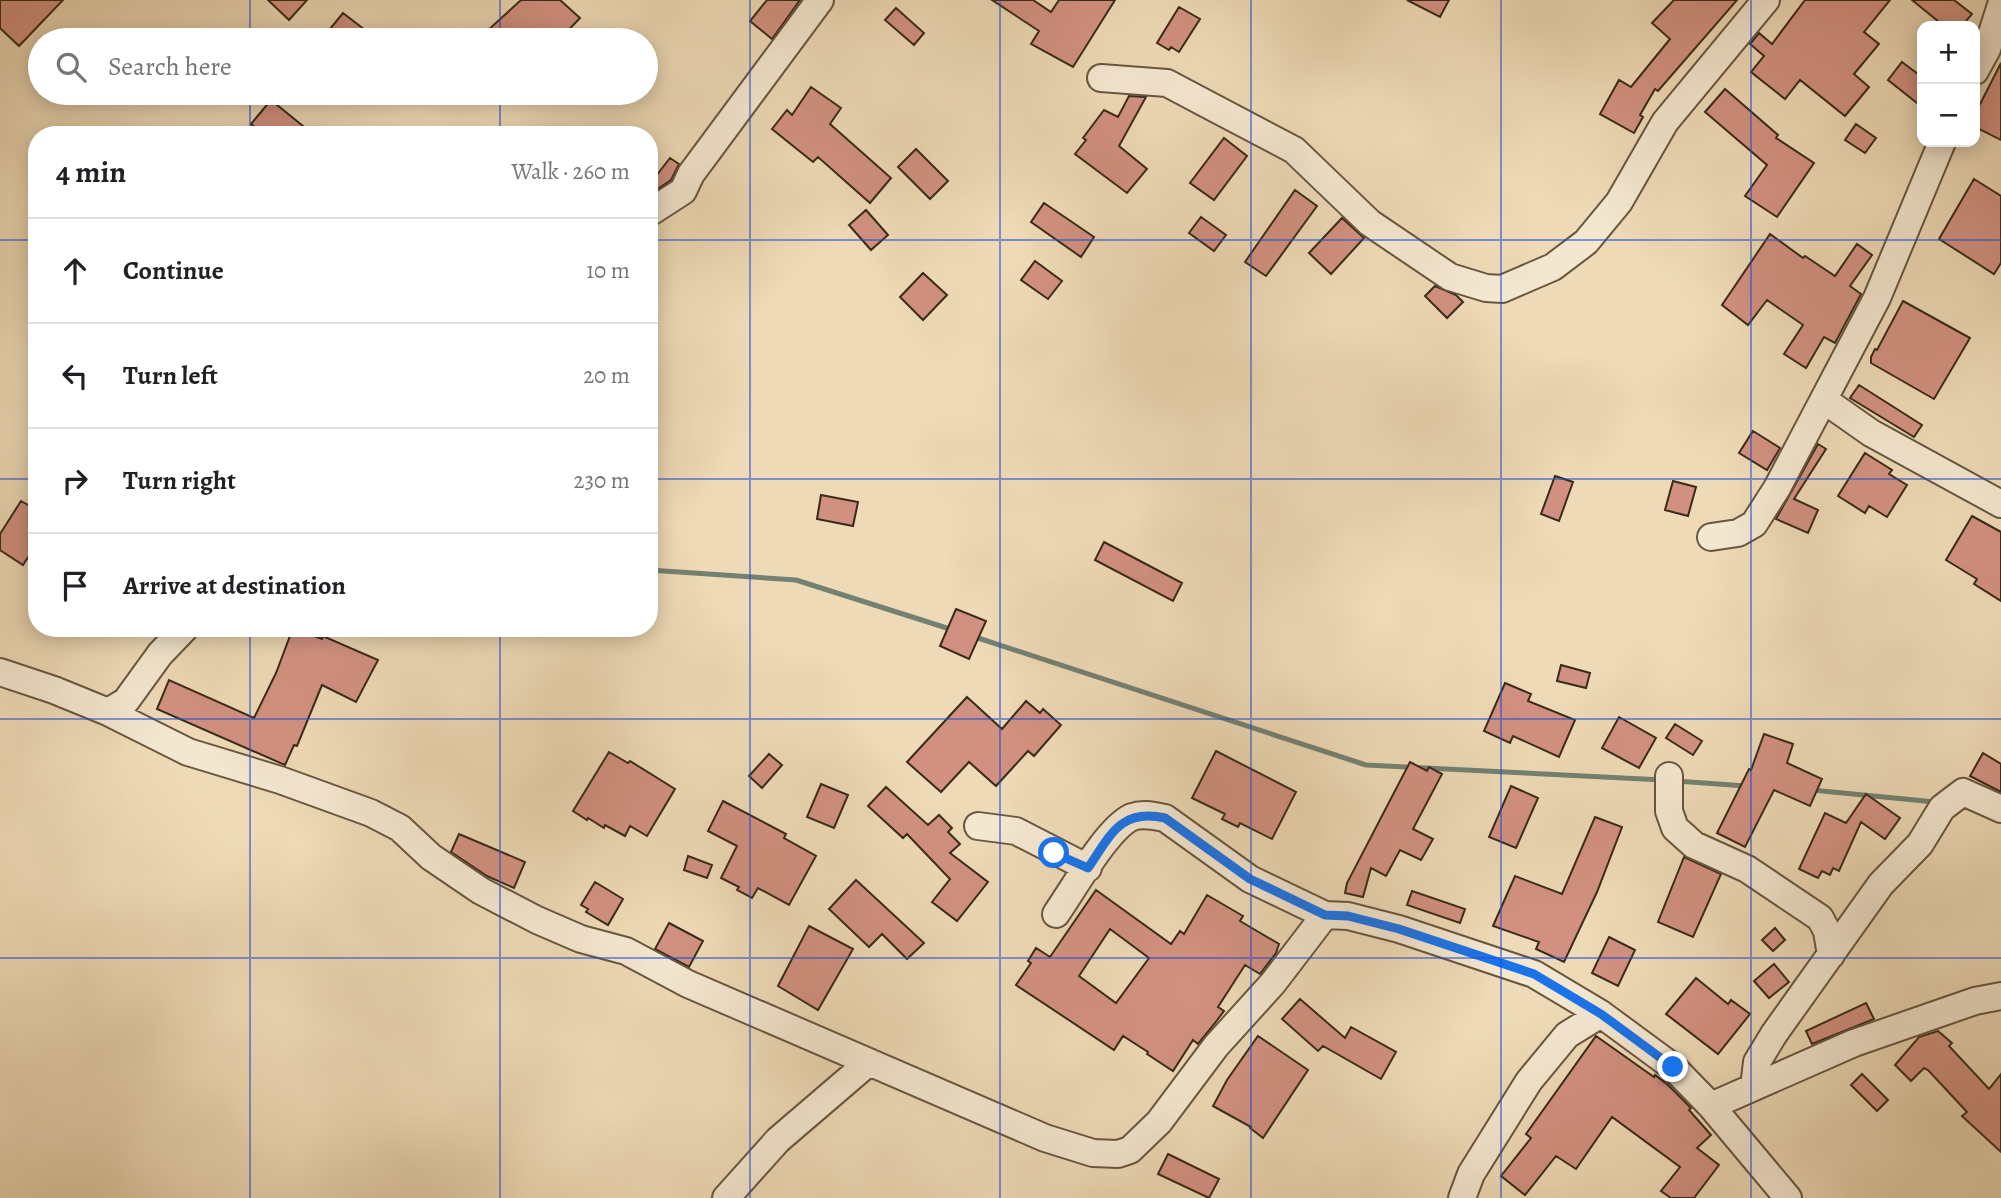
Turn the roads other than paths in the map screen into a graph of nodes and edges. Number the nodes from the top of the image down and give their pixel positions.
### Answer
1 (820, 0) edge
2 (1766, 0) edge
3 (2001, 5) edge
4 (1980, 62) edge
5 (1101, 78) dead end
6 (1940, 147) edge
7 (658, 207) edge
8 (1824, 400) junction
9 (2001, 504) edge
10 (1711, 537) dead end
11 (176, 637) edge
12 (0, 672) edge
13 (122, 712) junction
14 (1669, 775) dead end
15 (2001, 809) edge
16 (978, 825) dead end
17 (1088, 868) junction
18 (1056, 914) dead end
19 (1325, 915) junction
20 (1831, 955) junction
21 (2001, 996) edge
22 (1601, 1014) junction
23 (869, 1062) junction
24 (1754, 1087) junction
25 (1711, 1106) junction
26 (726, 1198) edge
27 (1462, 1198) edge
28 (1788, 1198) edge

1 - 7 street
2 - 5 street
3 - 4 street
6 - 8 street
8 - 9 street
8 - 10 street
11 - 13 street
12 - 13 street
13 - 23 street
14 - 20 street
15 - 20 street
16 - 17 street
17 - 18 street
17 - 19 street
19 - 22 street
19 - 23 street
20 - 24 street
21 - 24 street
22 - 25 street
22 - 27 street
23 - 26 street
24 - 25 street
25 - 28 street

